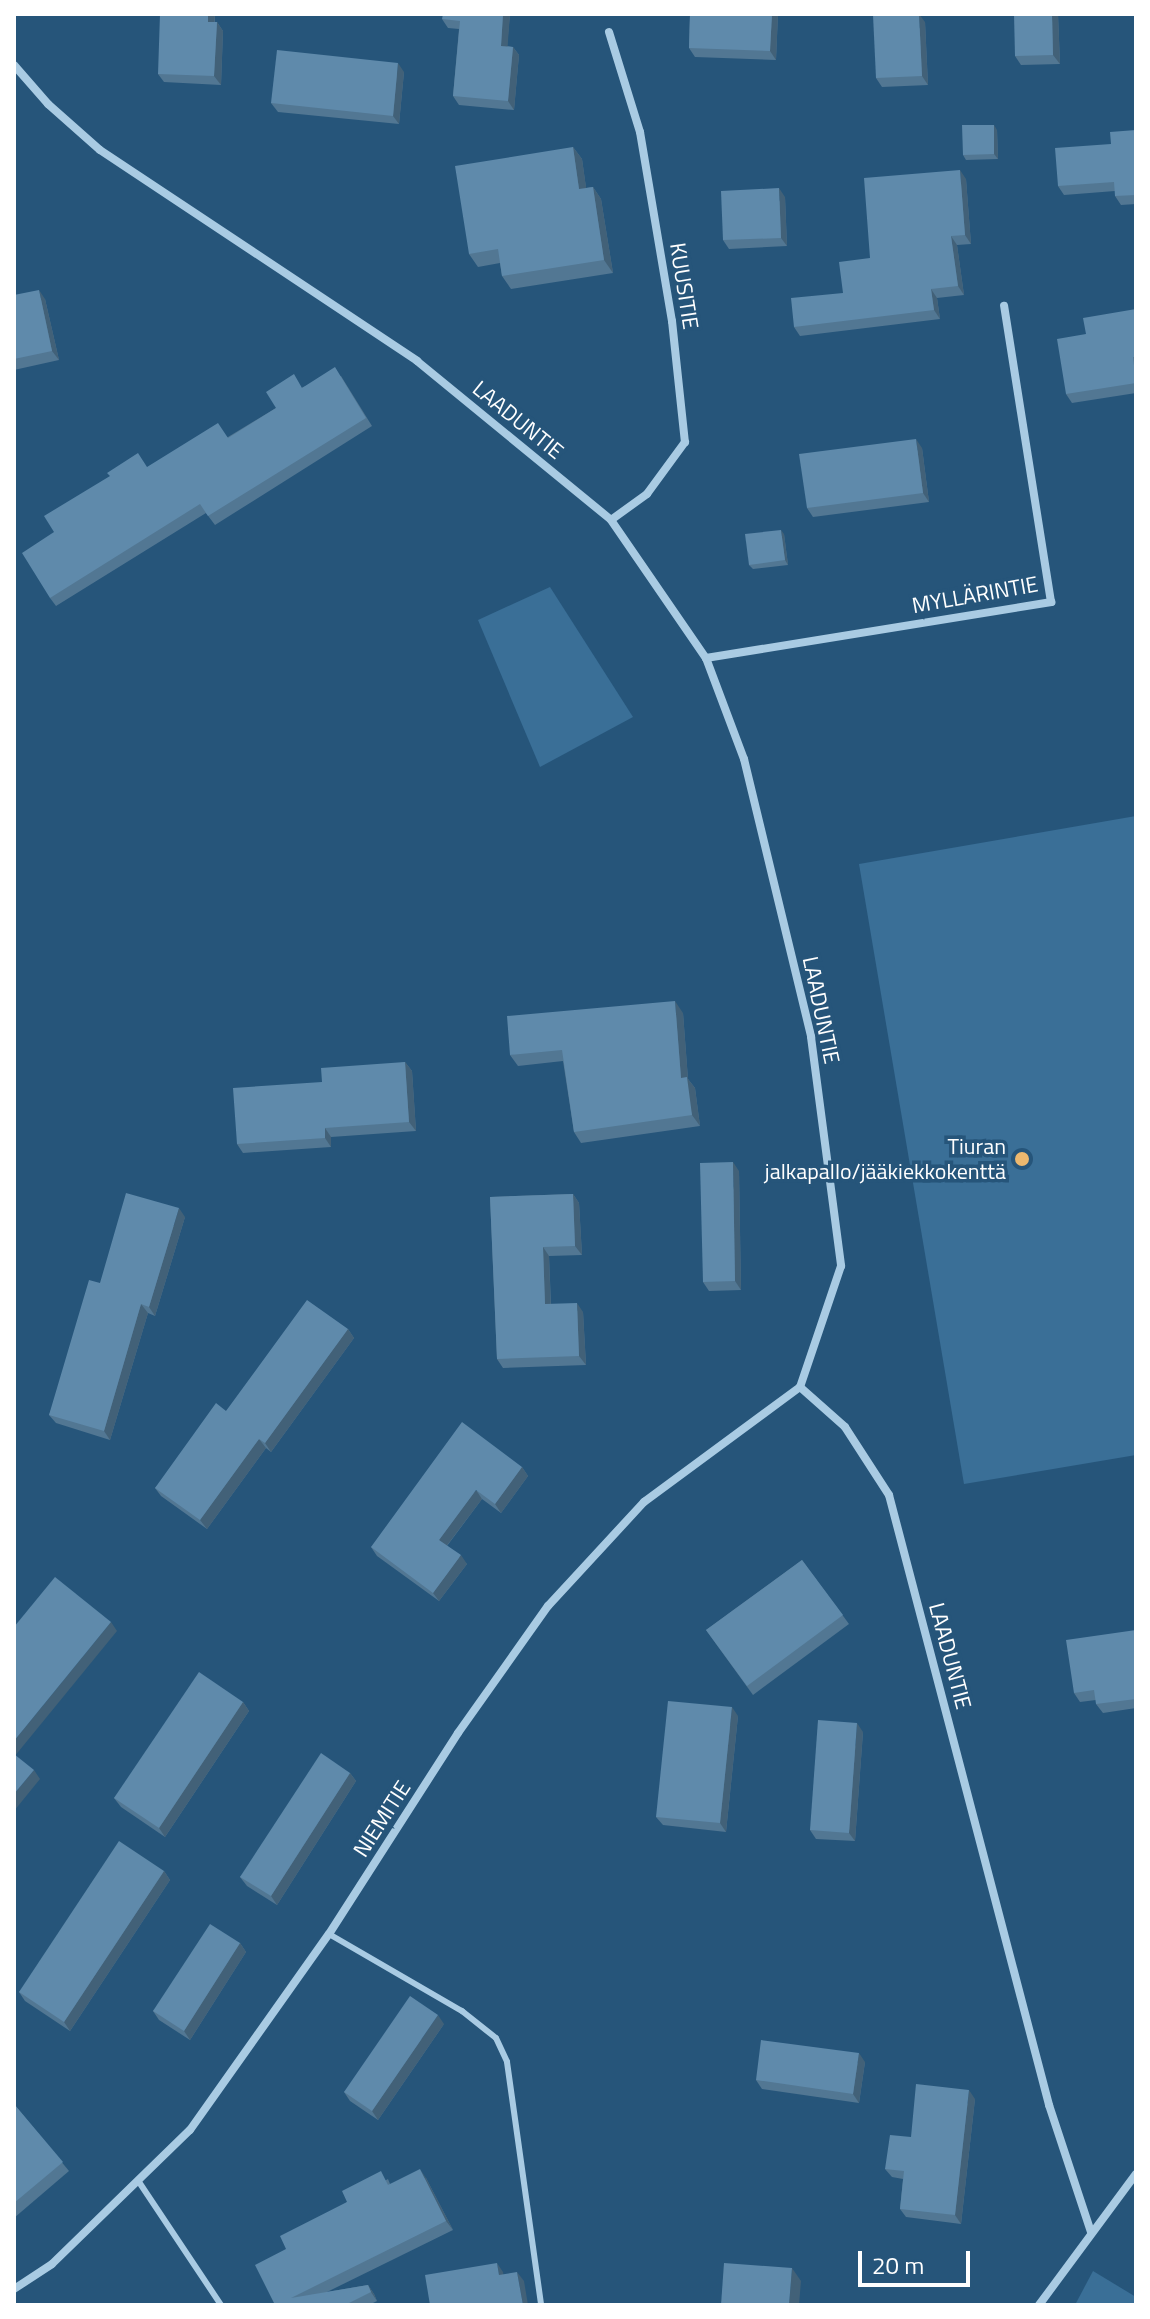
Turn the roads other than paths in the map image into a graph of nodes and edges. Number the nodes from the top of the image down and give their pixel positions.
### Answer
1 (609, 32) dead end
2 (14, 65) edge
3 (1004, 306) dead end
4 (611, 520) junction
5 (706, 658) junction
6 (800, 1387) junction
7 (329, 1934) junction
8 (1136, 2174) edge
9 (139, 2182) junction
10 (1091, 2232) junction
11 (14, 2289) edge
12 (221, 2305) edge
13 (541, 2305) edge
14 (1039, 2305) edge

1 - 4 street, KUUSITIE
2 - 4 street, LAADUNTIE
3 - 5 street, MYLLÄRINTIE
4 - 5 street, LAADUNTIE
5 - 6 street, LAADUNTIE
6 - 7 street, NIEMITIE
6 - 10 street, LAADUNTIE
7 - 9 street, NIEMITIE
7 - 13 lane
8 - 10 street
9 - 11 street, NIEMITIE
9 - 12 lane
10 - 14 street

